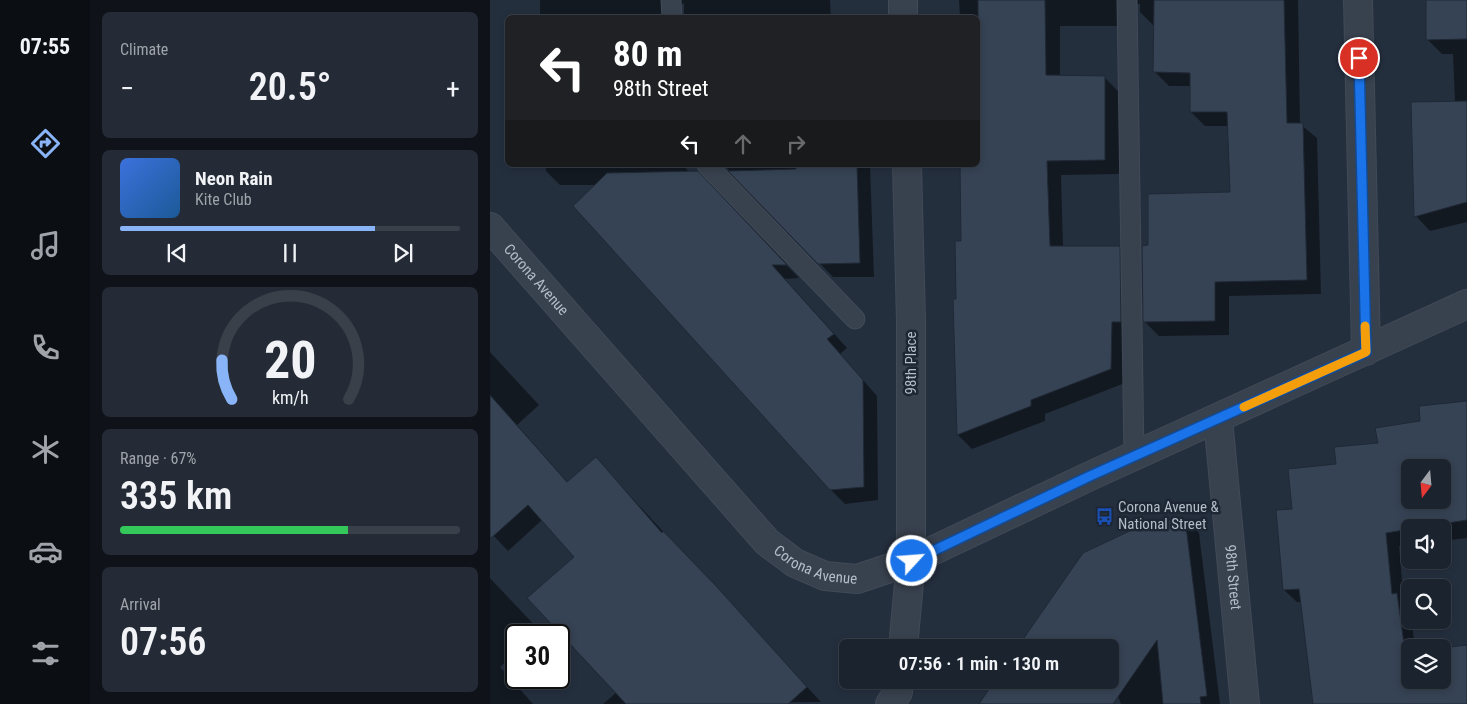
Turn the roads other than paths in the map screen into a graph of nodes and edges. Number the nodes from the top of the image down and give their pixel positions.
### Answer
1 (671, 0) edge
2 (903, 0) edge
3 (1126, 0) edge
4 (1358, 0) edge
5 (672, 15) edge
6 (903, 15) edge
7 (709, 167) edge
8 (907, 167) edge
9 (490, 227) edge
10 (1467, 304) edge
11 (855, 319) dead end
12 (1366, 352) junction
13 (1218, 419) junction
14 (1134, 456) junction
15 (912, 561) junction
16 (904, 639) edge
17 (898, 689) edge
18 (890, 704) edge
19 (1245, 704) edge

1 - 5 lane
2 - 6 street
3 - 14 lane
4 - 12 street
7 - 11 lane
8 - 15 street, 98th Place
9 - 15 street, Corona Avenue
10 - 12 street, Corona Avenue
12 - 13 street, Corona Avenue
13 - 14 street, Corona Avenue
13 - 19 street, 98th Street
14 - 15 street, Corona Avenue
15 - 16 street, 98th Place
17 - 18 street

